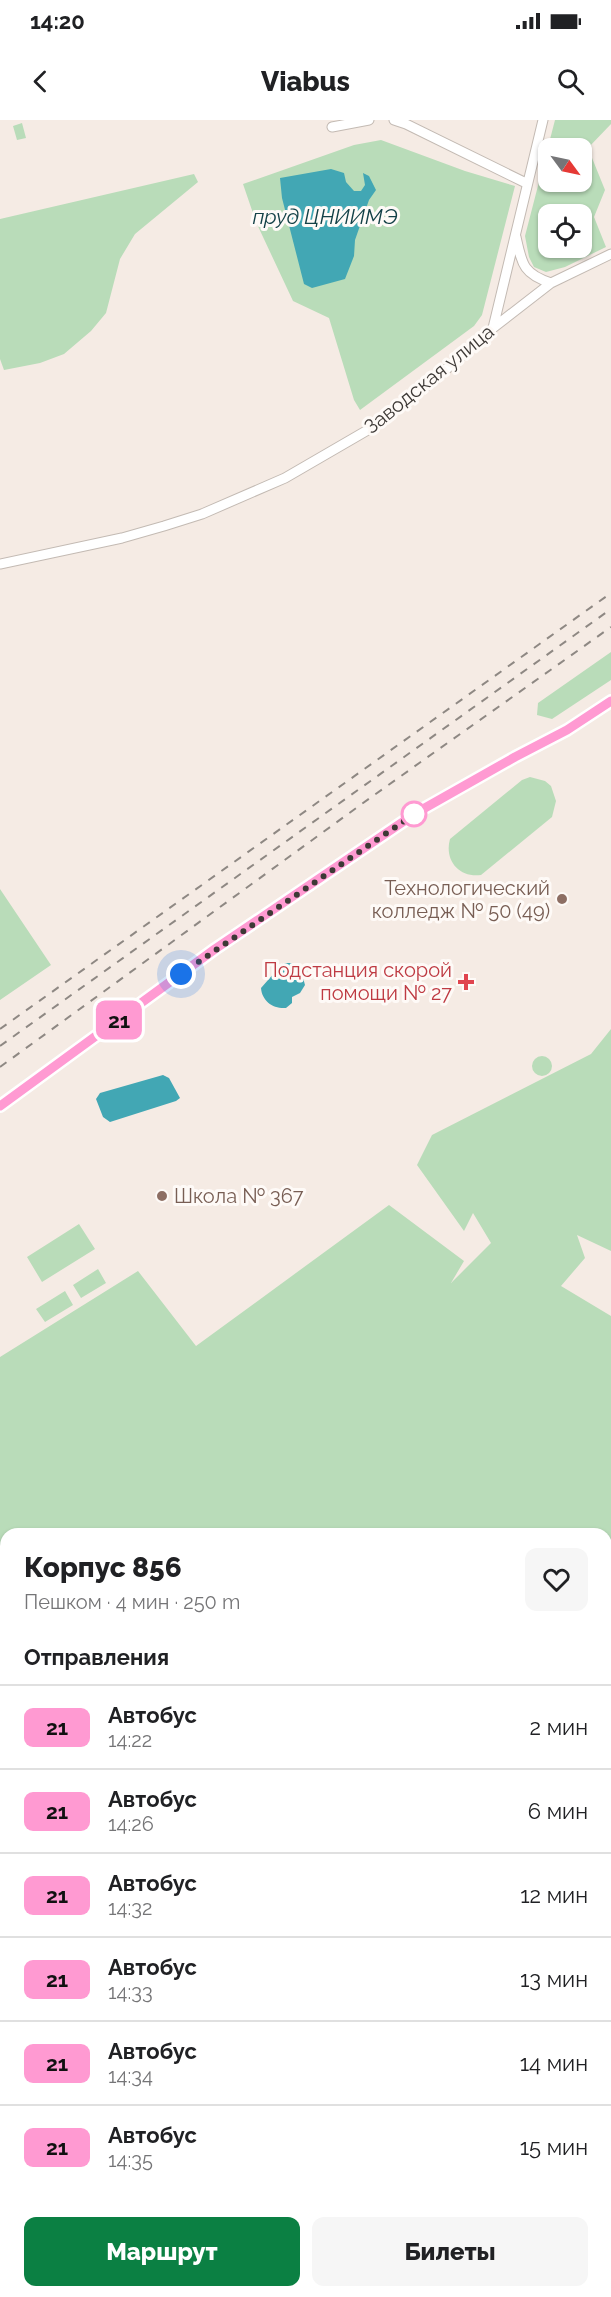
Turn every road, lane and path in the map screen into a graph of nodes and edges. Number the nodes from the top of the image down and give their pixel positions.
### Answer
1 (369, 120) edge
2 (397, 120) edge
3 (543, 120) edge
4 (335, 124) edge
5 (526, 183) junction
6 (516, 235) junction
7 (611, 254) edge
8 (550, 283) junction
9 (493, 327) junction
10 (0, 564) edge
11 (611, 701) edge
12 (0, 1106) edge

1 - 4 street
2 - 5 street
3 - 5 street
5 - 6 street
6 - 8 street
6 - 9 street
7 - 8 street, Заводская улица
8 - 9 street, Заводская улица
9 - 10 street, Заводская улица
11 - 12 street

